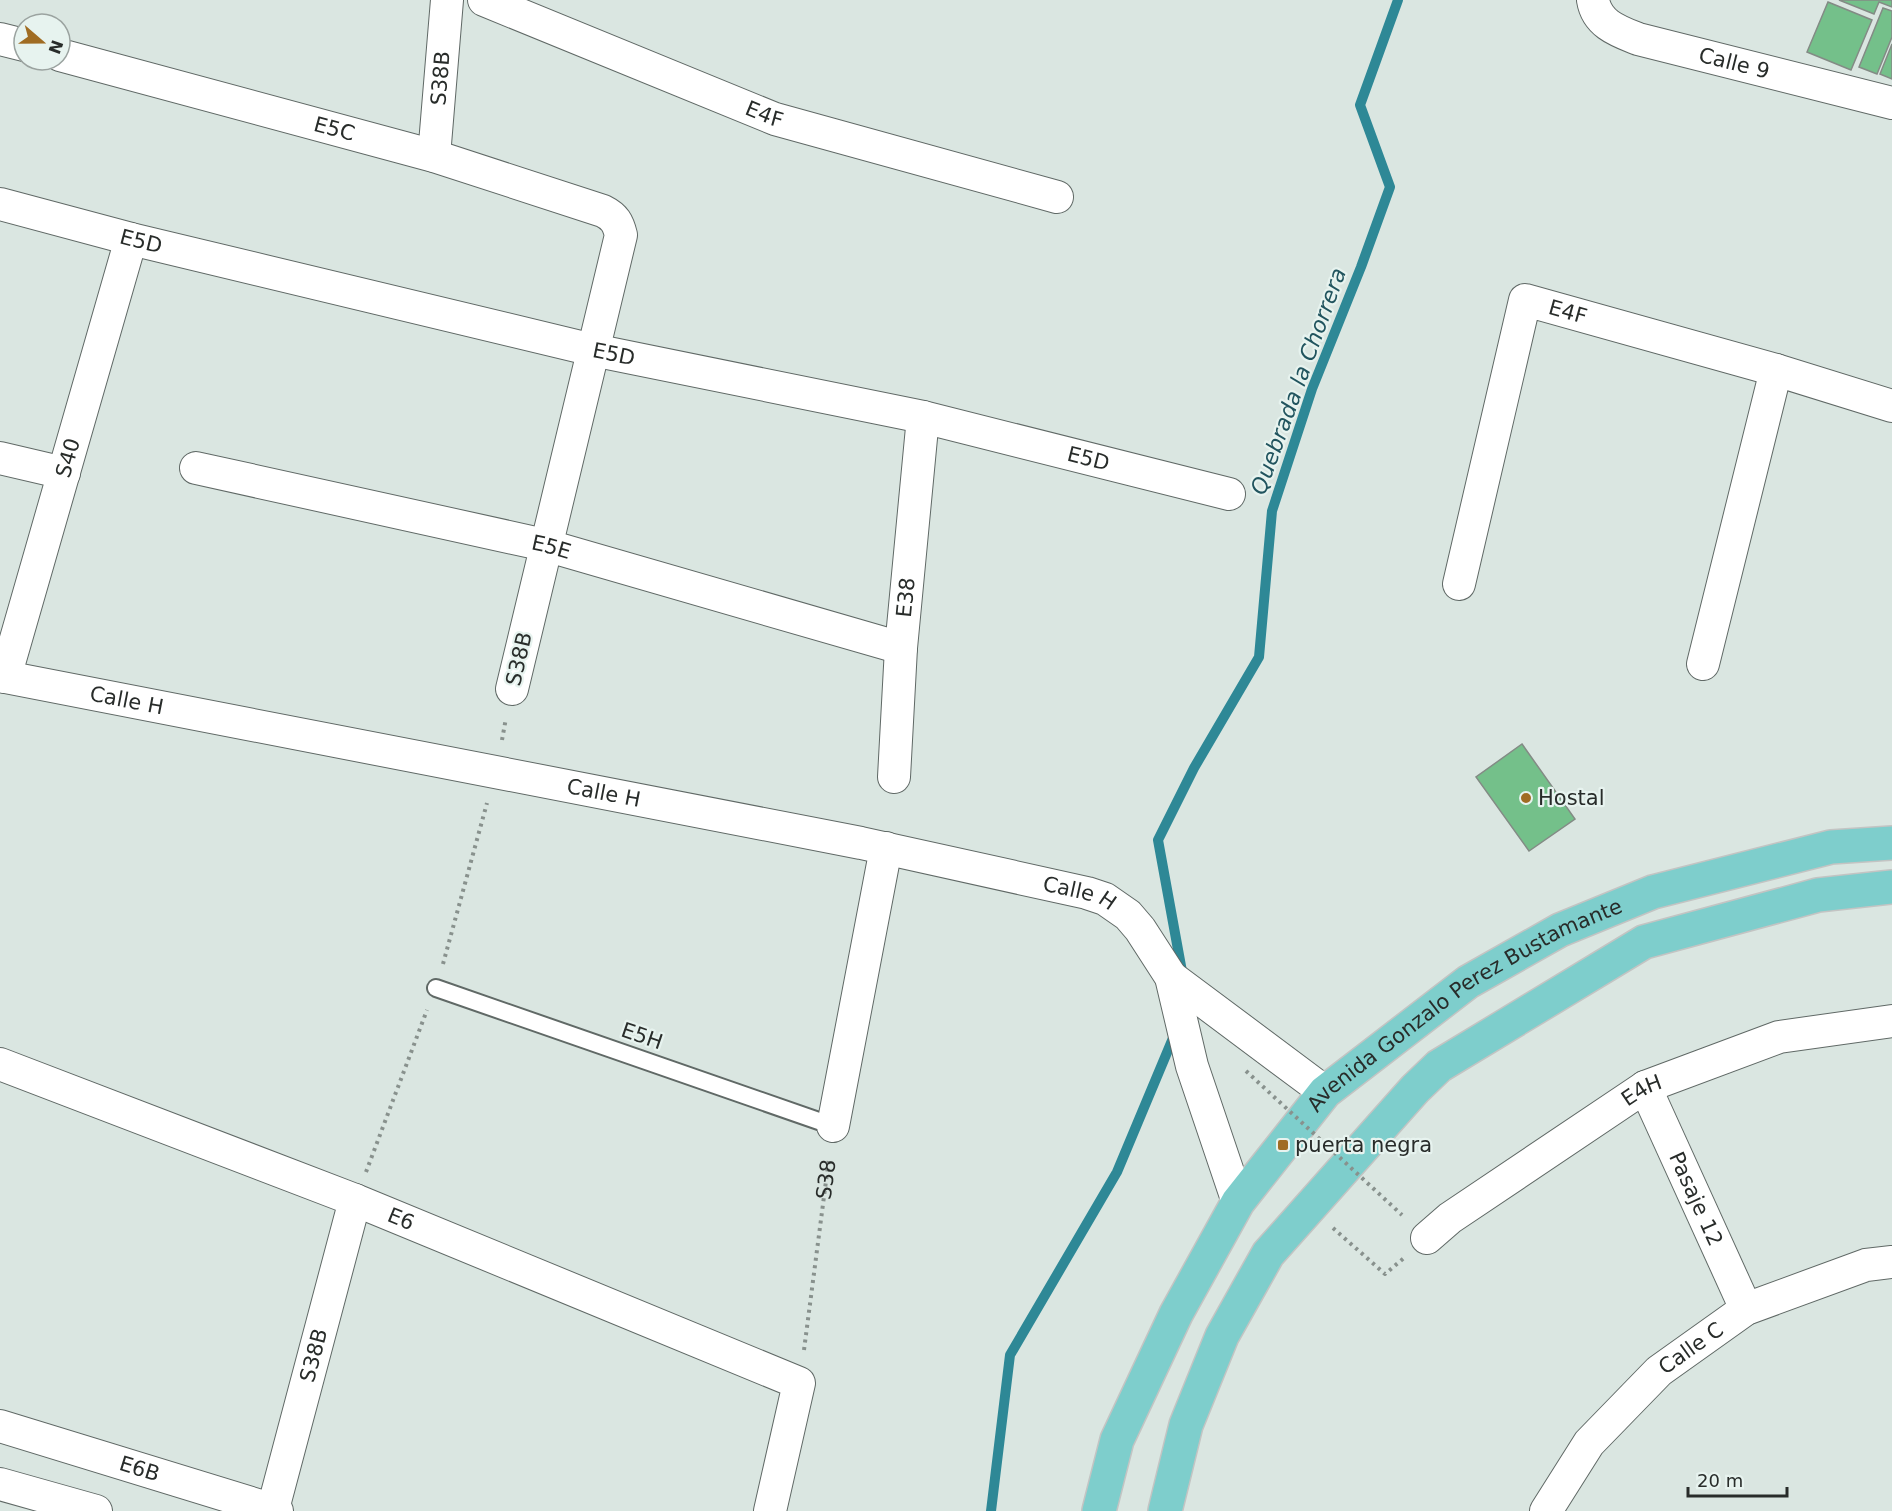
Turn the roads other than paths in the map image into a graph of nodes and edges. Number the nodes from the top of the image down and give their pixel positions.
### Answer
1 (447, 0) edge
2 (484, 0) edge
3 (1593, 0) edge
4 (72, 58) edge
5 (1892, 103) edge
6 (434, 156) junction
7 (1057, 197) dead end
8 (0, 204) edge
9 (603, 211) joint
10 (131, 239) junction
11 (593, 350) junction
12 (1776, 370) junction
13 (1892, 406) edge
14 (923, 417) junction
15 (0, 458) edge
16 (196, 468) dead end
17 (64, 473) junction
18 (1229, 494) dead end
19 (545, 545) junction
20 (1459, 584) dead end
21 (901, 648) junction
22 (1703, 664) dead end
23 (3, 676) edge
24 (512, 689) road end
25 (894, 777) dead end
26 (1892, 843) edge
27 (886, 848) junction
28 (1892, 887) edge
29 (1171, 977) junction
30 (436, 988) dead end
31 (1892, 1021) edge
32 (0, 1064) edge
33 (1645, 1087) junction
34 (1325, 1092) junction
35 (833, 1126) joint
36 (355, 1200) junction
37 (1238, 1202) junction
38 (1427, 1238) dead end
39 (1892, 1263) edge
40 (1746, 1309) junction
41 (0, 1426) edge
42 (0, 1484) edge
43 (275, 1510) edge
44 (96, 1511) edge
45 (770, 1511) edge
46 (1099, 1511) edge
47 (1165, 1511) edge
48 (1546, 1511) edge

1 - 6 street, S38B
2 - 7 street, E4F
3 - 5 street, Calle 9
4 - 6 street, E5C
6 - 9 street, E5C
8 - 10 street, E5D
9 - 11 street, S38B
10 - 11 street, E5D
10 - 17 street, S40
11 - 14 street, E5D
11 - 19 street, S38B
12 - 13 street, E4F
12 - 20 street, E4F
12 - 22 street
14 - 18 street, E5D
14 - 21 street, E38
15 - 17 street
16 - 19 street, E5E
17 - 23 street, S40
19 - 21 street, E5E
19 - 24 street, S38B
21 - 25 street, E38
23 - 27 street, Calle H
26 - 34 main road, Avenida Gonzalo Perez Bustamante
27 - 29 street, Calle H
27 - 35 street
28 - 47 main road, Avenida Gonzalo Perez Bustamante
29 - 34 street, Calle H
29 - 37 street, Calle H
30 - 35 lane, E5H
31 - 33 street, E4H
32 - 36 street, E6
33 - 38 street, E4H
33 - 40 street, Pasaje 12
34 - 37 main road, Avenida Gonzalo Perez Bustamante
36 - 43 street, S38B
36 - 45 street, E6
37 - 46 main road, Avenida Gonzalo Perez Bustamante
39 - 40 street, Calle C
40 - 48 street, Calle C
41 - 43 street, E6B
42 - 44 street

